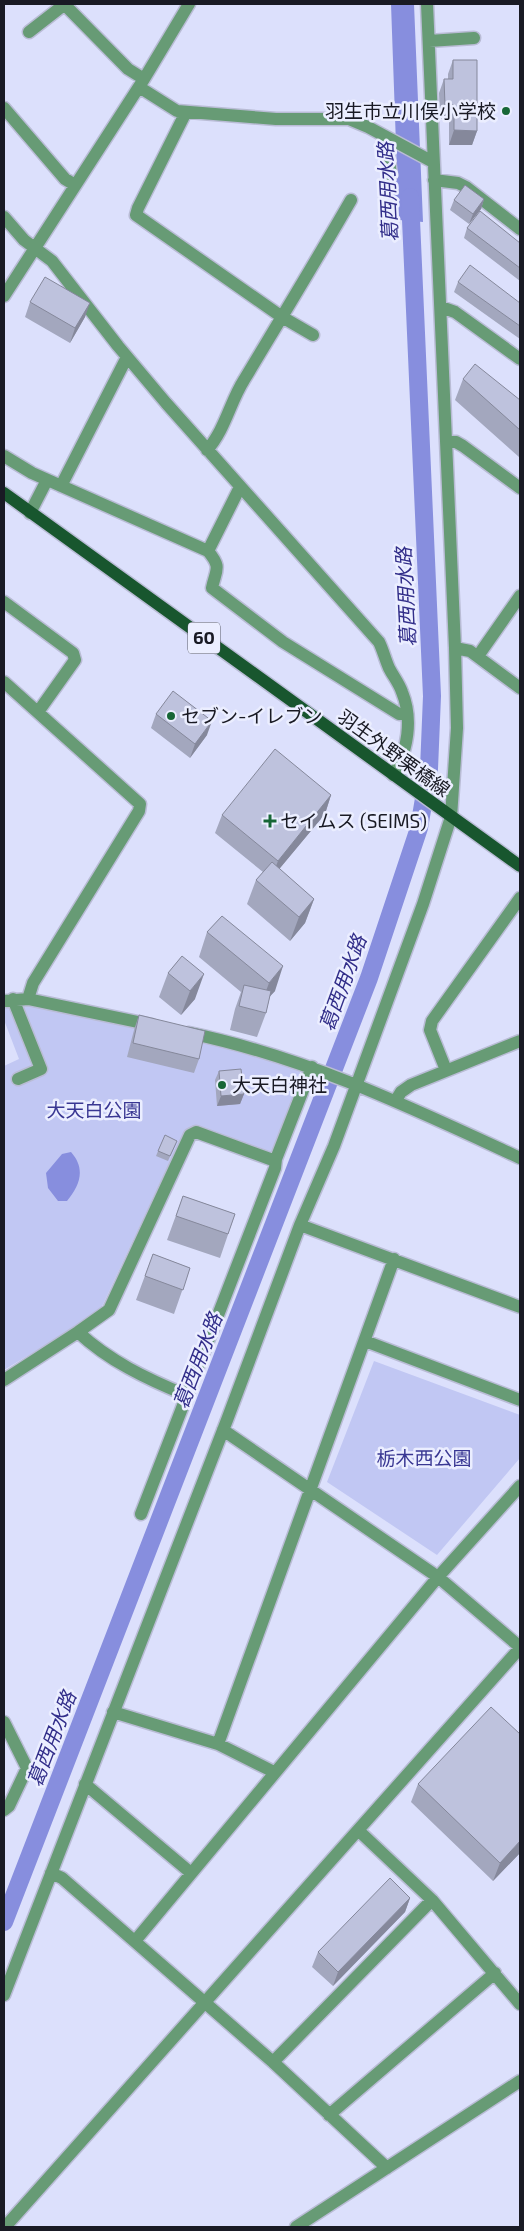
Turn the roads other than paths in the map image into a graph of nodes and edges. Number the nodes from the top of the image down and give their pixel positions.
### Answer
1 (64, 4) edge
2 (189, 4) edge
3 (427, 4) edge
4 (29, 32) dead end
5 (474, 38) dead end
6 (429, 41) junction
7 (141, 83) junction
8 (4, 108) edge
9 (186, 112) junction
10 (391, 140) junction
11 (432, 162) junction
12 (391, 174) dead end
13 (434, 180) junction
14 (75, 186) junction
15 (351, 200) dead end
16 (4, 217) edge
17 (520, 229) edge
18 (36, 249) junction
19 (4, 296) edge
20 (441, 307) junction
21 (282, 317) junction
22 (313, 335) dead end
23 (127, 357) junction
24 (520, 358) edge
25 (446, 441) junction
26 (208, 450) junction
27 (4, 456) edge
28 (47, 480) junction
29 (61, 486) junction
30 (240, 487) junction
31 (520, 488) edge
32 (4, 493) edge
33 (30, 513) junction
34 (208, 551) junction
35 (520, 596) edge
36 (4, 602) edge
37 (455, 648) junction
38 (478, 656) junction
39 (4, 682) edge
40 (520, 688) edge
41 (38, 712) junction
42 (407, 714) junction
43 (393, 775) junction
44 (448, 814) junction
45 (520, 866) edge
46 (520, 898) edge
47 (28, 999) junction
48 (8, 1000) edge
49 (162, 1027) edge
50 (180, 1031) edge
51 (520, 1041) edge
52 (315, 1068) junction
53 (446, 1070) junction
54 (18, 1079) dead end
55 (353, 1082) junction
56 (396, 1100) junction
57 (520, 1158) edge
58 (276, 1159) junction
59 (300, 1225) junction
60 (394, 1260) junction
61 (520, 1307) edge
62 (78, 1332) junction
63 (365, 1341) junction
64 (4, 1380) edge
65 (186, 1395) junction
66 (520, 1400) edge
67 (223, 1430) junction
68 (520, 1486) edge
69 (310, 1489) junction
70 (140, 1514) dead end
71 (438, 1577) junction
72 (520, 1647) edge
73 (113, 1712) junction
74 (4, 1722) edge
75 (218, 1744) junction
76 (274, 1772) junction
77 (85, 1784) junction
78 (4, 1810) edge
79 (359, 1831) junction
80 (51, 1873) junction
81 (191, 1873) junction
82 (432, 1900) junction
83 (135, 1941) junction
84 (495, 1973) junction
85 (4, 1995) edge
86 (206, 2003) junction
87 (520, 2004) edge
88 (273, 2062) junction
89 (520, 2082) edge
90 (329, 2115) junction
91 (387, 2168) junction
92 (5, 2227) edge
93 (296, 2227) edge

1 - 4 street
1 - 7 street
2 - 7 street
3 - 6 street
5 - 6 street
6 - 11 street
7 - 9 street
7 - 14 street
8 - 14 street
9 - 10 street
9 - 21 street
10 - 11 street
10 - 12 street
11 - 13 street
13 - 17 street
13 - 20 street
14 - 18 street
15 - 21 street
16 - 18 street
18 - 19 street
18 - 23 street
20 - 24 street
20 - 25 street
21 - 22 street
21 - 26 street
23 - 26 street
23 - 29 street
25 - 31 street
25 - 37 street
26 - 30 street
27 - 28 street
28 - 29 street
28 - 33 street
29 - 34 street
30 - 34 street
30 - 42 street
32 - 33 main road, 羽生外野栗橋線 / 60
33 - 43 main road, 羽生外野栗橋線 / 60
34 - 42 street
35 - 38 street
36 - 41 street
37 - 38 street
37 - 44 street
38 - 40 street
39 - 41 street
41 - 47 street
42 - 43 street
43 - 44 main road, 羽生外野栗橋線 / 60
44 - 45 main road, 羽生外野栗橋線 / 60
44 - 55 street
46 - 53 street
47 - 48 street
47 - 49 street
48 - 54 street
50 - 52 street
51 - 53 street
52 - 55 street
52 - 58 street
53 - 56 street
55 - 56 street
55 - 59 street
56 - 57 street
58 - 62 street
58 - 65 street
59 - 60 street
59 - 67 street
60 - 61 street
60 - 63 street
62 - 64 street
62 - 65 street
63 - 66 street
63 - 69 street
65 - 70 street
67 - 69 street
67 - 73 street
68 - 71 street
69 - 71 street
69 - 75 street
71 - 72 street
71 - 76 street
72 - 79 street
73 - 75 street
73 - 77 street
74 - 78 street
75 - 76 street
76 - 81 street
77 - 80 street
77 - 81 street
79 - 82 street
79 - 86 street
80 - 83 street
80 - 85 street
81 - 83 street
82 - 84 street
82 - 88 street
83 - 86 street
84 - 87 street
84 - 90 street
86 - 88 street
86 - 92 street
88 - 90 street
89 - 91 street
90 - 91 street
91 - 93 street

